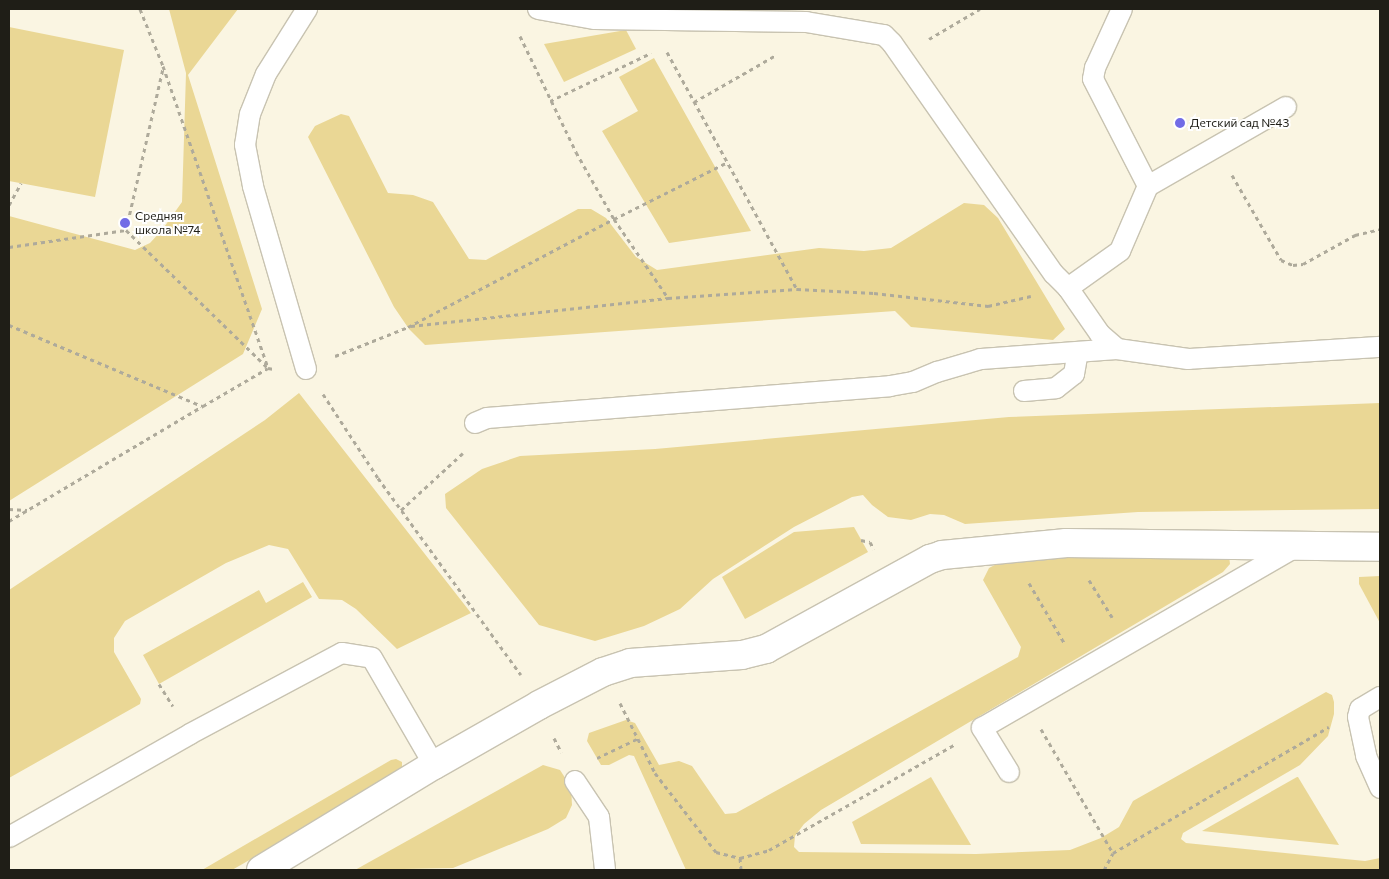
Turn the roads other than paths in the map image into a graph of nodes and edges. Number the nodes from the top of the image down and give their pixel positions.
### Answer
1 (307, 9) edge
2 (538, 9) edge
3 (1122, 9) edge
4 (1286, 107) dead end
5 (1148, 186) junction
6 (1068, 288) junction
7 (1380, 347) edge
8 (1117, 349) junction
9 (1078, 352) junction
10 (306, 369) road end
11 (1024, 391) dead end
12 (475, 423) road end
13 (1298, 546) junction
14 (1380, 547) edge
15 (1380, 697) edge
16 (434, 765) junction
17 (1010, 772) dead end
18 (576, 781) road end
19 (1380, 788) edge
20 (9, 837) edge
21 (261, 870) edge
22 (605, 870) edge

1 - 10 lane
2 - 6 lane
3 - 5 lane
4 - 5 lane
5 - 6 lane
6 - 8 lane
7 - 8 lane
8 - 9 lane
9 - 11 lane
9 - 12 lane
13 - 14 street
13 - 16 street
13 - 17 lane
15 - 19 lane
16 - 20 lane
16 - 21 street
18 - 22 lane

